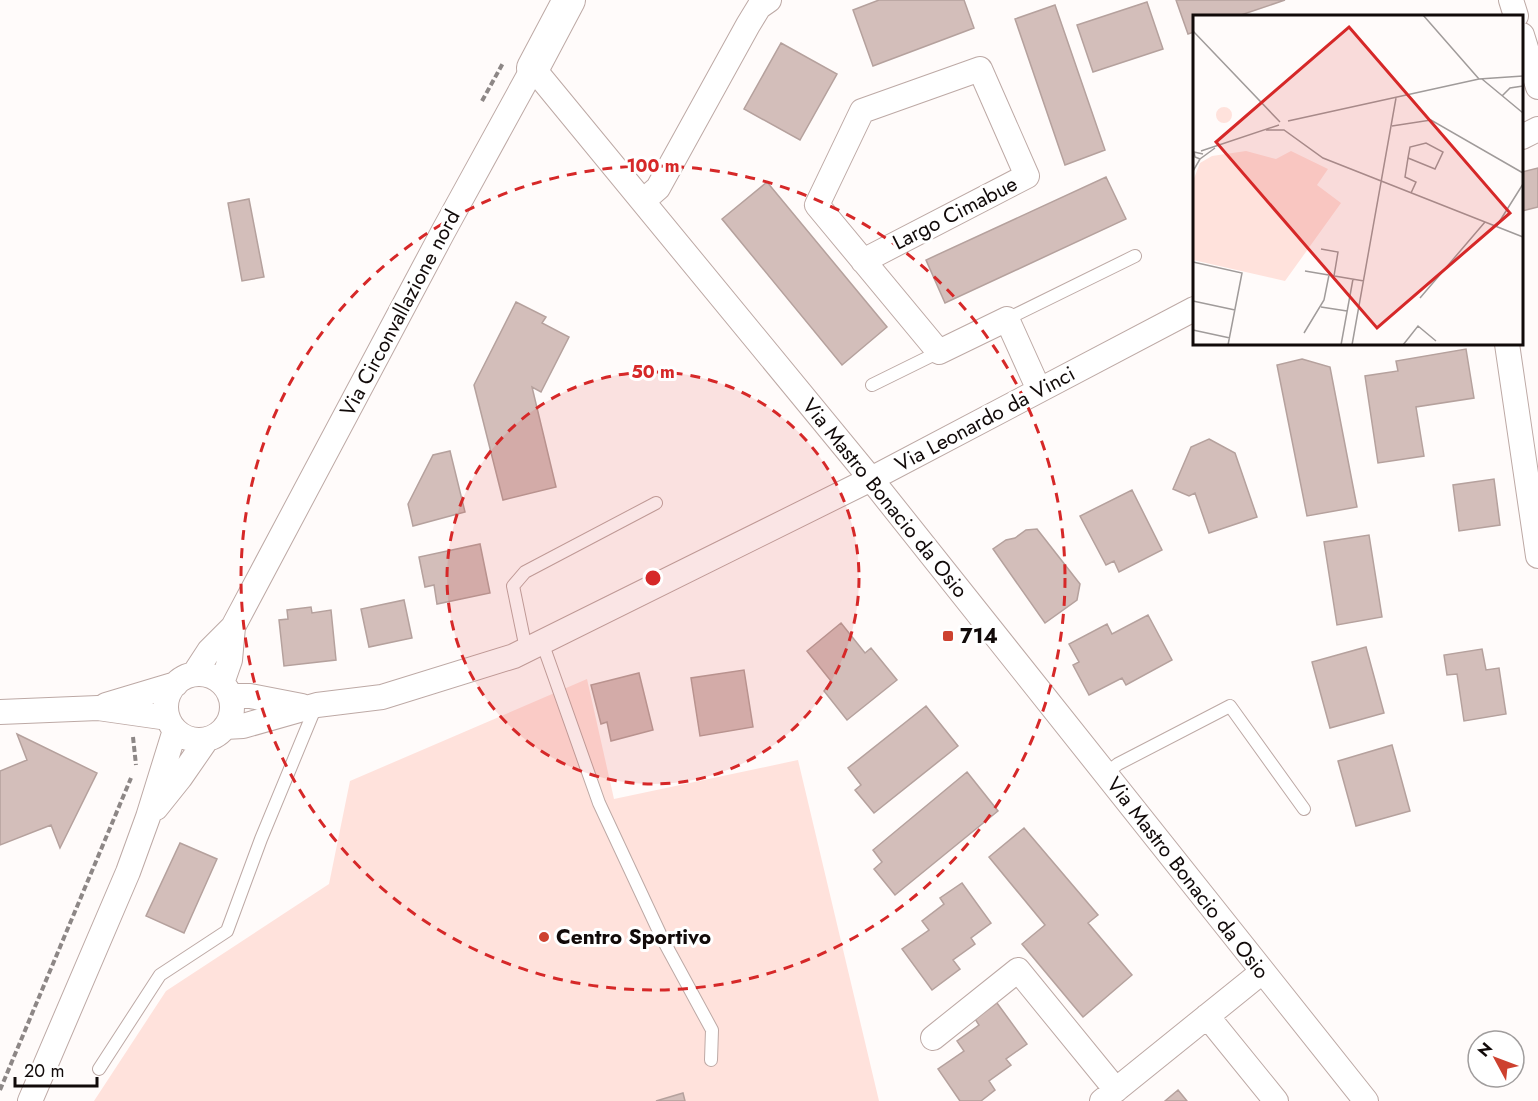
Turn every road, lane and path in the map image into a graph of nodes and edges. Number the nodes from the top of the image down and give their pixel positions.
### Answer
1 (569, 0) edge
2 (769, 0) edge
3 (1510, 0) edge
4 (1516, 15) edge
5 (1523, 41) edge
6 (533, 69) junction
7 (1538, 87) edge
8 (1538, 129) edge
9 (1523, 136) edge
10 (643, 201) junction
11 (1135, 256) dead end
12 (863, 261) junction
13 (1193, 310) edge
14 (1007, 318) junction
15 (1507, 345) edge
16 (939, 352) junction
17 (872, 385) dead end
18 (1039, 390) junction
19 (871, 479) junction
20 (656, 503) dead end
21 (1538, 556) edge
22 (233, 627) junction
23 (534, 645) junction
24 (185, 679) junction
25 (226, 690) junction
26 (312, 706) junction
27 (98, 708) junction
28 (0, 712) edge
29 (172, 724) junction
30 (216, 733) junction
31 (1105, 774) junction
32 (1304, 809) dead end
33 (148, 817) junction
34 (1262, 972) junction
35 (1207, 1016) junction
36 (933, 1038) dead end
37 (711, 1060) dead end
38 (99, 1069) dead end
39 (1109, 1095) edge
40 (30, 1101) edge
41 (1276, 1101) edge
42 (1366, 1101) edge

1 - 6 street, Via Circonvallazione nord
2 - 10 street
3 - 4 street
5 - 7 street
6 - 10 street, Via Mastro Bonacio da Osio
6 - 22 street, Via Circonvallazione nord
8 - 9 street
10 - 19 street, Via Mastro Bonacio da Osio
11 - 14 lane
12 - 12 street, Largo Cimabue
12 - 16 street, Largo Cimabue
13 - 18 street, Via Leonardo da Vinci
14 - 16 street
14 - 18 street
15 - 21 street
16 - 17 lane
18 - 19 street, Via Leonardo da Vinci
19 - 23 street, Via Leonardo da Vinci
19 - 31 street, Via Mastro Bonacio da Osio
20 - 23 lane
22 - 24 street, Via Circonvallazione nord
22 - 25 street, Via Circonvallazione nord
23 - 26 street, Via Leonardo da Vinci
23 - 37 lane
24 - 25 street
24 - 27 street
24 - 29 street, Via Circonvallazione nord
25 - 26 street, Via Leonardo da Vinci
25 - 30 street, Via Circonvallazione nord
26 - 30 street, Via Leonardo da Vinci
26 - 38 lane
27 - 28 street
27 - 29 street
29 - 30 street
29 - 33 street, Via Circonvallazione nord
30 - 33 street, Via Circonvallazione nord
31 - 32 lane
31 - 34 street, Via Mastro Bonacio da Osio
33 - 40 street, Via Circonvallazione nord
34 - 35 street
34 - 42 street, Via Mastro Bonacio da Osio
35 - 39 street
35 - 41 street
36 - 39 street

